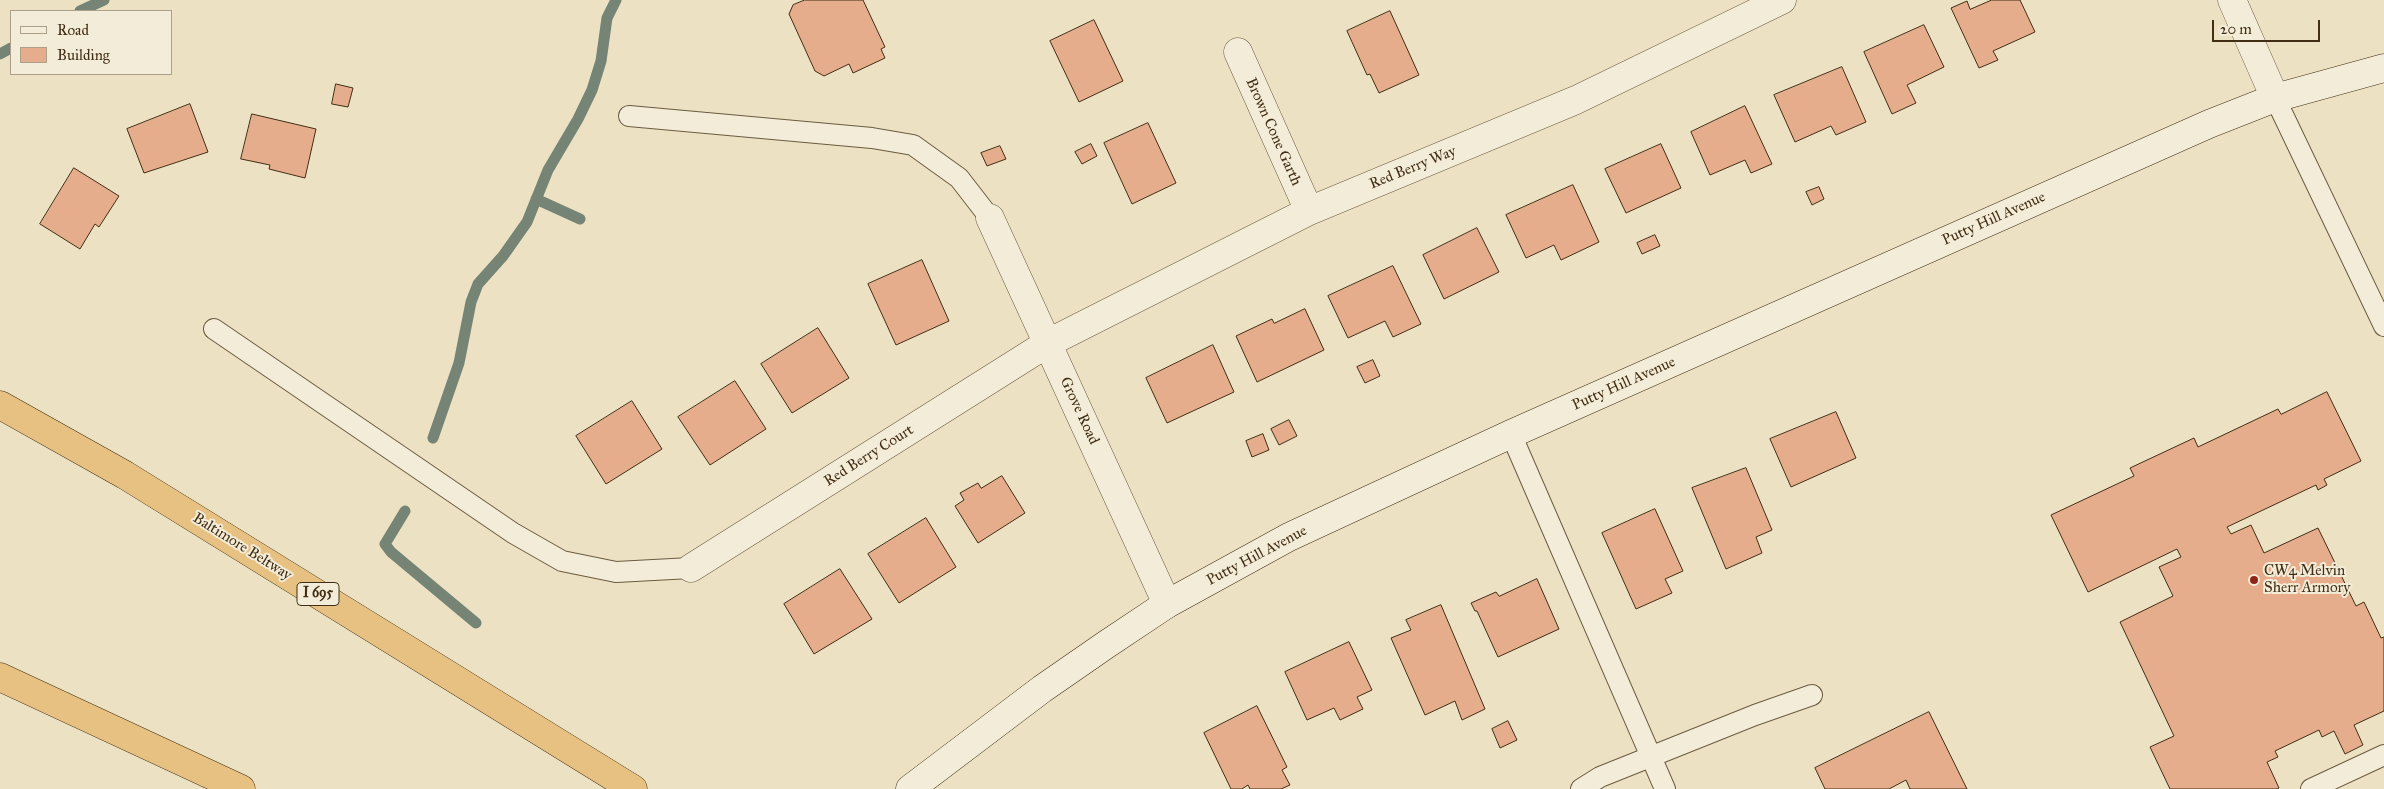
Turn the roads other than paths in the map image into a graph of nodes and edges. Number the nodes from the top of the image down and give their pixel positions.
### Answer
1 (1782, 0) edge
2 (2232, 0) edge
3 (1238, 52) dead end
4 (2384, 68) edge
5 (2275, 98) junction
6 (629, 116) dead end
7 (1309, 211) junction
8 (990, 218) joint
9 (2384, 326) edge
10 (214, 329) dead end
11 (1048, 343) junction
12 (0, 405) edge
13 (1511, 434) junction
14 (691, 568) joint
15 (1167, 604) junction
16 (0, 677) edge
17 (0, 690) edge
18 (1812, 695) dead end
19 (2384, 755) edge
20 (1650, 757) junction
21 (234, 789) edge
22 (241, 789) edge
23 (633, 789) edge
24 (910, 789) edge
25 (1581, 789) edge
26 (1665, 789) edge
27 (2311, 789) edge

1 - 7 street, Red Berry Way
2 - 5 street
3 - 7 street, Brown Cone Garth
4 - 5 street, Putty Hill Avenue
5 - 9 lane
5 - 13 street, Putty Hill Avenue
6 - 8 lane
7 - 11 street, Red Berry Way
8 - 11 street, Grove Road
10 - 14 lane
11 - 14 street, Red Berry Court
11 - 15 street, Grove Road
12 - 23 highway, Baltimore Beltway / I 695
13 - 15 street, Putty Hill Avenue
13 - 20 lane
15 - 24 street, Putty Hill Avenue
16 - 22 highway
17 - 21 highway
18 - 20 lane
19 - 27 lane
20 - 25 lane
20 - 26 lane

